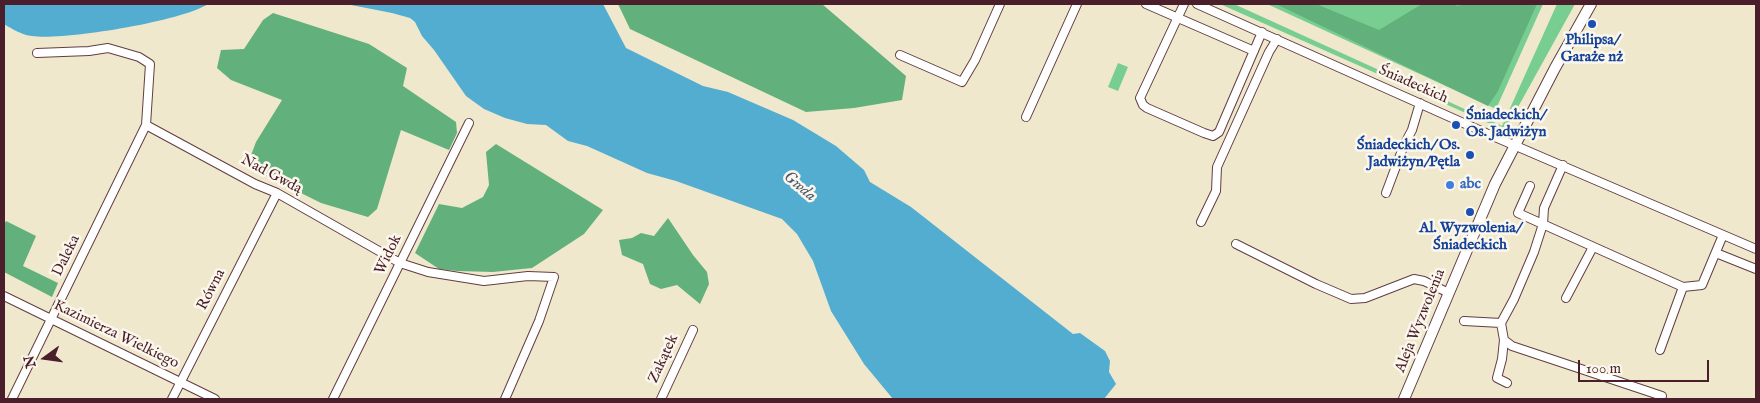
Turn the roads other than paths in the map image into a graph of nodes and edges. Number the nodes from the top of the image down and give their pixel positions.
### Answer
1 (1000, 4) edge
2 (1077, 4) edge
3 (1146, 4) edge
4 (1184, 4) edge
5 (1197, 4) edge
6 (1591, 4) edge
7 (1178, 18) junction
8 (1262, 32) junction
9 (1276, 39) junction
10 (1254, 51) junction
11 (37, 52) dead end
12 (900, 55) dead end
13 (1420, 104) junction
14 (1026, 117) dead end
15 (469, 123) dead end
16 (146, 125) junction
17 (1514, 144) junction
18 (1563, 165) junction
19 (1530, 186) dead end
20 (277, 193) junction
21 (1386, 194) dead end
22 (1200, 222) dead end
23 (1543, 224) junction
24 (1723, 235) junction
25 (1236, 244) dead end
26 (1593, 246) junction
27 (1756, 249) edge
28 (1716, 253) junction
29 (400, 263) junction
30 (1756, 268) edge
31 (1683, 287) junction
32 (1449, 293) junction
33 (4, 296) edge
34 (1566, 298) dead end
35 (52, 319) junction
36 (1464, 321) dead end
37 (1501, 323) junction
38 (693, 330) dead end
39 (1504, 340) junction
40 (1660, 350) dead end
41 (181, 382) junction
42 (1507, 383) dead end
43 (1662, 396) dead end
44 (12, 399) edge
45 (172, 399) edge
46 (215, 399) edge
47 (333, 399) edge
48 (505, 399) edge
49 (661, 399) edge
50 (1404, 399) edge

1 - 12 street
2 - 14 street
3 - 7 street
4 - 7 street
5 - 8 street, Śniadeckich
6 - 17 street, Aleja Wyzwolenia
7 - 10 street
7 - 10 street
8 - 9 street, Śniadeckich
8 - 10 street
9 - 13 street, Śniadeckich
9 - 22 street
11 - 16 street
13 - 17 street, Śniadeckich
13 - 21 street
15 - 29 street, Widok
16 - 20 street, Nad Gwdą
16 - 35 street, Daleka
17 - 18 street, Śniadeckich
17 - 32 street, Aleja Wyzwolenia
18 - 23 street
18 - 24 street, Śniadeckich
19 - 23 street
20 - 29 street, Nad Gwdą
20 - 41 street, Równa
23 - 26 street
23 - 37 street
24 - 27 street, Śniadeckich
24 - 28 street
25 - 32 street
26 - 31 street
26 - 34 street
28 - 30 street
28 - 31 street
29 - 47 street, Widok
29 - 48 street, Nad Gwdą
31 - 40 street
32 - 50 street, Aleja Wyzwolenia
33 - 35 street, Kazimierza Wielkiego
35 - 41 street, Kazimierza Wielkiego
35 - 44 street, Daleka
36 - 37 street
37 - 39 street
38 - 49 street, Zakątek
39 - 42 street
39 - 43 street
41 - 45 street, Równa
41 - 46 street, Kazimierza Wielkiego

